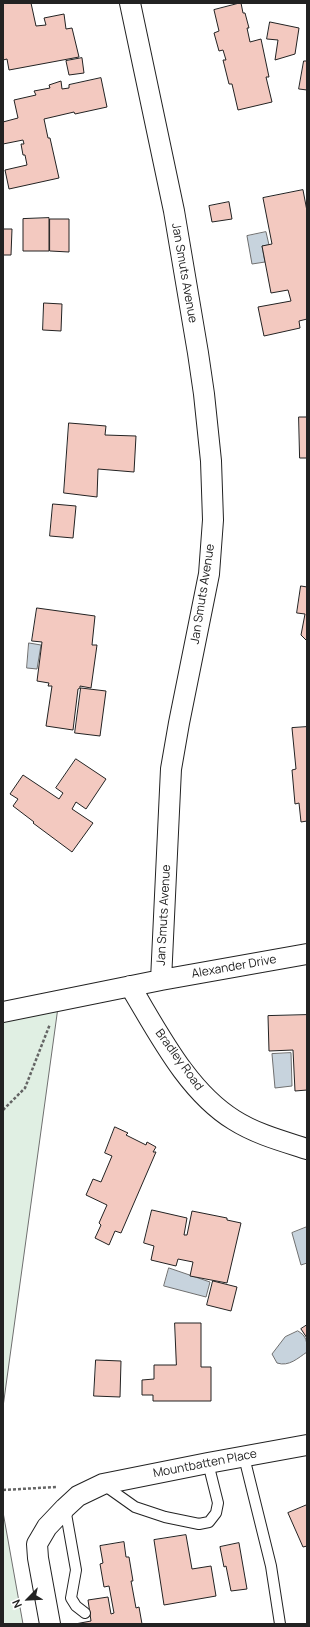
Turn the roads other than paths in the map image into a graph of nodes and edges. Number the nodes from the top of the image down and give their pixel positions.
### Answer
1 (130, 3) edge
2 (307, 954) edge
3 (161, 980) junction
4 (130, 986) junction
5 (3, 1012) edge
6 (307, 1149) edge
7 (307, 1445) edge
8 (244, 1457) junction
9 (208, 1463) junction
10 (103, 1484) junction
11 (65, 1508) junction
12 (85, 1613) dead end
13 (50, 1624) edge
14 (280, 1624) edge

1 - 3 street, Jan Smuts Avenue
2 - 3 street, Alexander Drive
3 - 4 street, Jan Smuts Avenue
4 - 5 street, Jan Smuts Avenue
4 - 6 street, Bradley Road
7 - 8 street, Mountbatten Place
8 - 9 street, Mountbatten Place
8 - 14 lane
9 - 10 street, Mountbatten Place
9 - 10 lane
10 - 11 street, Mountbatten Place
11 - 12 lane
11 - 13 street, Mountbatten Place

